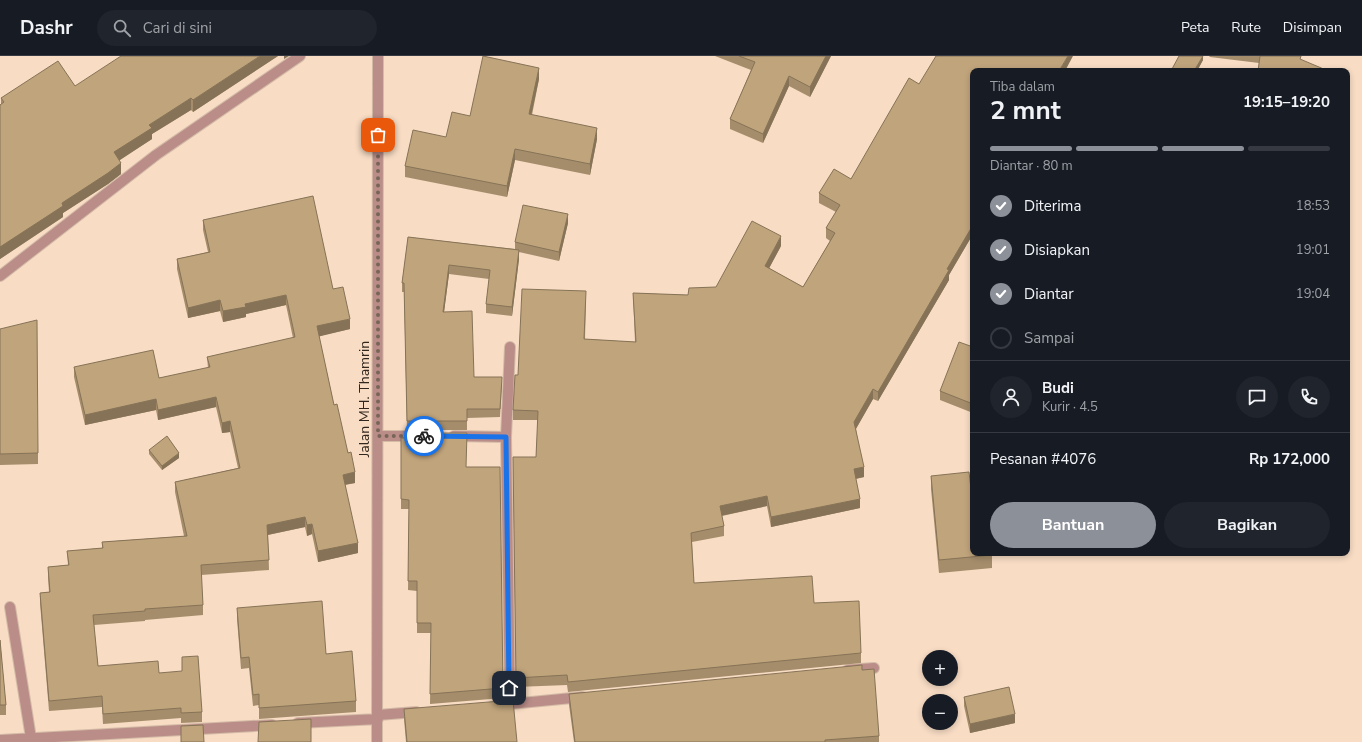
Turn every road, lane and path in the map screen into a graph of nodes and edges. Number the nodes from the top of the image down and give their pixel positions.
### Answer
1 (300, 56) edge
2 (378, 56) edge
3 (0, 276) edge
4 (510, 347) dead end
5 (378, 436) junction
6 (431, 436) edge
7 (446, 436) edge
8 (506, 437) junction
9 (10, 607) dead end
10 (874, 668) edge
11 (835, 672) edge
12 (589, 696) edge
13 (510, 704) junction
14 (486, 706) edge
15 (424, 711) edge
16 (378, 717) junction
17 (31, 738) junction
18 (0, 740) edge
19 (378, 742) edge

1 - 3 street
2 - 5 street, Jalan MH. Thamrin
4 - 8 street
5 - 6 street
5 - 16 street, Jalan MH. Thamrin
7 - 8 street
8 - 13 street
9 - 17 street
10 - 11 street
12 - 13 street
13 - 14 street
15 - 16 street
16 - 17 street
16 - 19 street, Jalan MH. Thamrin
17 - 18 street

